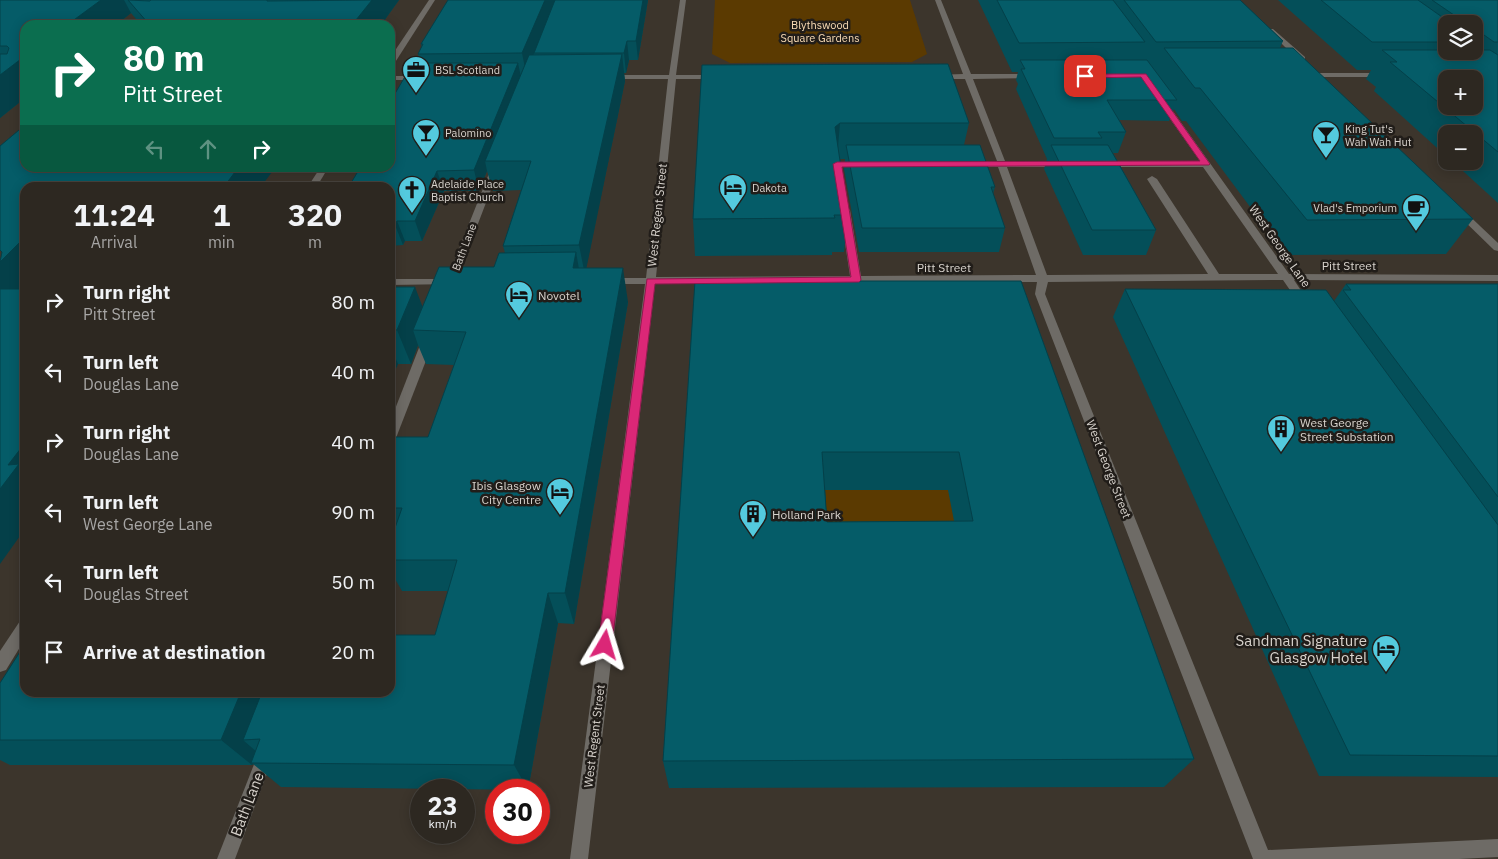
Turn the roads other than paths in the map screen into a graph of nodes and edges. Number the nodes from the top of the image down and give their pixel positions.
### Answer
1 (432, 0) edge
2 (683, 0) edge
3 (938, 0) edge
4 (1268, 27) edge
5 (395, 56) edge
6 (1299, 75) edge
7 (1318, 75) junction
8 (1396, 75) edge
9 (1045, 76) edge
10 (597, 77) edge
11 (672, 77) junction
12 (729, 77) edge
13 (929, 77) edge
14 (967, 77) junction
15 (395, 78) edge
16 (428, 78) edge
17 (1325, 82) edge
18 (1155, 91) edge
19 (500, 155) edge
20 (963, 164) edge
21 (1002, 164) junction
22 (1070, 164) edge
23 (1089, 164) edge
24 (1206, 164) junction
25 (1152, 178) dead end
26 (844, 203) edge
27 (1454, 206) edge
28 (1498, 248) edge
29 (1215, 277) junction
30 (1286, 277) junction
31 (1498, 278) edge
32 (1043, 279) junction
33 (856, 280) junction
34 (601, 281) edge
35 (651, 281) junction
36 (395, 282) edge
37 (456, 282) junction
38 (446, 295) edge
39 (1313, 316) edge
40 (432, 330) edge
41 (395, 425) edge
42 (20, 634) edge
43 (0, 664) edge
44 (273, 739) edge
45 (1498, 848) edge
46 (226, 859) edge
47 (579, 859) edge
48 (1262, 859) edge
49 (1270, 859) edge

1 - 5 street
2 - 11 street, West Regent Street
3 - 14 street, West George Street
4 - 7 street
6 - 7 street
7 - 8 street
7 - 17 street
9 - 14 street
10 - 11 street
11 - 12 street
11 - 35 street, West Regent Street
13 - 14 street
14 - 21 street, West George Street
15 - 16 street
18 - 24 street, West George Lane
19 - 37 street, Bath Lane
20 - 21 street
21 - 22 street
21 - 32 street, West George Street
23 - 24 street
24 - 30 street, West George Lane
25 - 29 street
26 - 33 street
27 - 28 street
29 - 30 street, Pitt Street
29 - 32 street, Pitt Street
30 - 31 street, Pitt Street
30 - 39 street, West George Lane
32 - 33 street, Pitt Street
32 - 48 street, West George Street
33 - 35 street, Pitt Street
34 - 35 street, Pitt Street
35 - 47 street, West Regent Street
36 - 37 street
37 - 38 street, Bath Lane
40 - 41 street
42 - 43 street
44 - 46 street, Bath Lane
45 - 49 street

